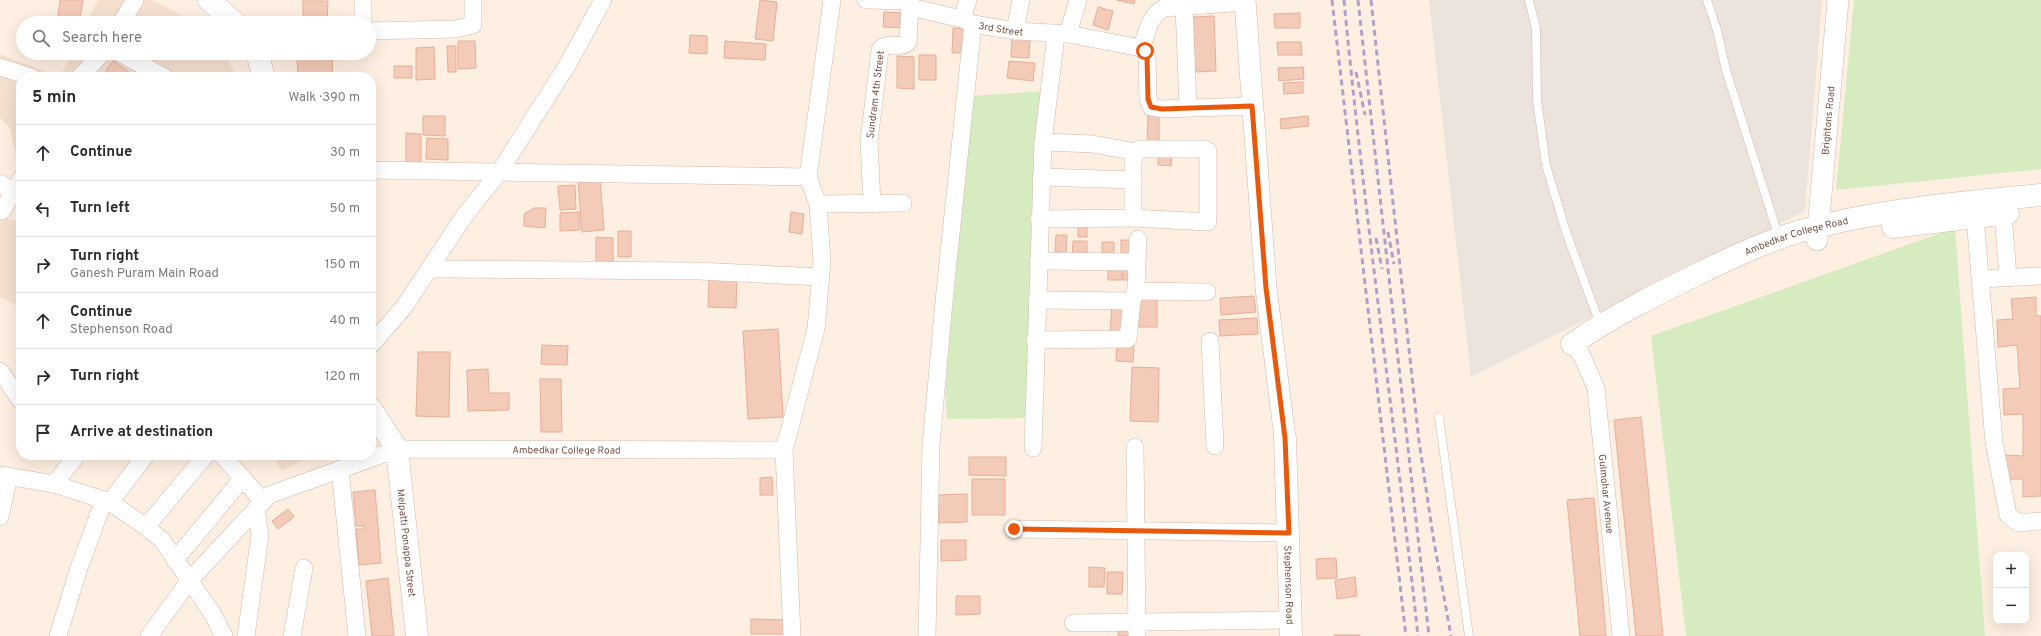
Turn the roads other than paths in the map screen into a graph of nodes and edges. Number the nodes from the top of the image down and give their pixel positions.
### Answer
1 (134, 0) edge
2 (209, 0) edge
3 (363, 0) edge
4 (473, 0) edge
5 (603, 0) edge
6 (832, 0) edge
7 (866, 0) edge
8 (968, 0) edge
9 (1021, 0) edge
10 (1078, 0) edge
11 (1529, 0) edge
12 (1708, 0) edge
13 (1838, 0) edge
14 (1245, 1) edge
15 (907, 3) edge
16 (1184, 6) junction
17 (125, 16) edge
18 (227, 16) edge
19 (363, 16) edge
20 (967, 21) junction
21 (376, 31) edge
22 (1015, 31) junction
23 (1060, 33) junction
24 (1141, 48) junction
25 (96, 60) edge
26 (133, 60) edge
27 (263, 60) edge
28 (0, 67) edge
29 (16, 72) edge
30 (85, 72) edge
31 (155, 72) edge
32 (264, 72) edge
33 (1252, 106) junction
34 (1188, 108) junction
35 (1042, 142) junction
36 (1136, 152) junction
37 (376, 170) edge
38 (500, 171) junction
39 (808, 177) junction
40 (1041, 177) junction
41 (1133, 180) junction
42 (14, 188) edge
43 (2041, 195) edge
44 (903, 203) dead end
45 (818, 204) junction
46 (872, 204) junction
47 (2041, 209) edge
48 (2, 211) dead end
49 (2003, 214) junction
50 (1133, 218) junction
51 (1975, 218) junction
52 (1039, 219) junction
53 (1817, 233) junction
54 (1779, 238) junction
55 (1138, 240) dead end
56 (1038, 261) junction
57 (1136, 262) junction
58 (429, 269) junction
59 (2041, 276) edge
60 (820, 277) junction
61 (2008, 277) junction
62 (1981, 279) junction
63 (1208, 292) dead end
64 (1134, 295) junction
65 (1036, 300) junction
66 (1600, 324) junction
67 (376, 339) edge
68 (1035, 340) junction
69 (1210, 341) dead end
70 (1577, 349) junction
71 (0, 371) edge
72 (16, 388) edge
73 (376, 417) edge
74 (1439, 417) dead end
75 (1285, 438) joint
76 (1215, 446) dead end
77 (1135, 447) dead end
78 (1033, 448) dead end
79 (397, 449) junction
80 (784, 450) junction
81 (376, 456) edge
82 (67, 460) edge
83 (142, 460) edge
84 (202, 460) edge
85 (227, 460) edge
86 (366, 460) edge
87 (340, 469) junction
88 (5, 476) edge
89 (243, 478) junction
90 (54, 484) junction
91 (107, 501) junction
92 (260, 505) junction
93 (0, 517) edge
94 (2041, 521) edge
95 (146, 526) junction
96 (1014, 529) dead end
97 (1136, 530) junction
98 (1289, 533) junction
99 (175, 560) junction
100 (304, 568) dead end
101 (189, 581) junction
102 (1073, 623) dead end
103 (1291, 628) edge
104 (1137, 630) edge
105 (58, 636) edge
106 (149, 636) edge
107 (224, 636) edge
108 (246, 636) edge
109 (292, 636) edge
110 (357, 636) edge
111 (417, 636) edge
112 (792, 636) edge
113 (927, 636) edge
114 (1469, 636) edge
115 (1621, 636) edge

1 - 17 street
2 - 18 main road
3 - 19 street
4 - 21 street
5 - 38 street
6 - 39 street
7 - 15 street, 3rd Street
8 - 20 street
9 - 22 street
10 - 23 street
11 - 66 lane
12 - 54 lane
13 - 53 street, Brightons Road
14 - 16 street
14 - 33 street
15 - 20 street, 3rd Street
15 - 46 street, Sundram 4th Street
16 - 24 street
16 - 34 street
20 - 22 street, 3rd Street
20 - 113 street
22 - 23 street, 3rd Street
23 - 24 street, 3rd Street
23 - 35 street
24 - 34 street
25 - 30 street
26 - 31 street
27 - 32 main road
28 - 29 street
33 - 34 street
33 - 75 street
35 - 36 street
35 - 40 street
36 - 41 street
36 - 50 street
37 - 38 street
38 - 39 street
38 - 58 street
39 - 45 street
40 - 41 street
40 - 52 street
41 - 50 street
42 - 48 street
43 - 53 main road, Ambedkar College Road
44 - 46 street
45 - 46 street
45 - 60 street
47 - 49 main road, Ambedkar College Road
49 - 51 main road, Ambedkar College Road
49 - 61 street
50 - 52 street
51 - 53 main road, Ambedkar College Road
51 - 62 street
52 - 56 street
53 - 54 main road, Ambedkar College Road
53 - 70 main road, Ambedkar College Road
54 - 66 main road, Ambedkar College Road
55 - 57 street
56 - 57 street
56 - 65 street
57 - 64 street
58 - 60 street
58 - 67 street
59 - 61 street
60 - 80 street
61 - 62 street
62 - 94 street
63 - 64 street
64 - 65 street
64 - 68 street
65 - 68 street
66 - 70 main road, Ambedkar College Road
68 - 78 street
69 - 76 street
70 - 115 street, Gulmohar Avenue
71 - 72 street
73 - 79 main road
74 - 114 lane
75 - 98 main road, Stephenson Road
77 - 97 street
79 - 80 street, Ambedkar College Road
79 - 81 street, Ambedkar College Road
79 - 111 main road, Melpatti Ponappa Street
80 - 112 street
82 - 90 street
83 - 91 street
84 - 95 street
85 - 89 street
86 - 87 street, Ambedkar College Road
87 - 92 street, Ambedkar College Road
87 - 110 street
88 - 90 street
88 - 93 street
89 - 92 street
89 - 99 street
90 - 91 street
91 - 95 street
91 - 105 street
92 - 101 street, Ambedkar College Road
92 - 108 street
95 - 99 street
96 - 97 street
97 - 98 street
97 - 104 street
98 - 103 main road, Stephenson Road
99 - 101 street
100 - 109 street
101 - 106 street, Ambedkar College Road
101 - 107 street
102 - 104 street
103 - 104 street

